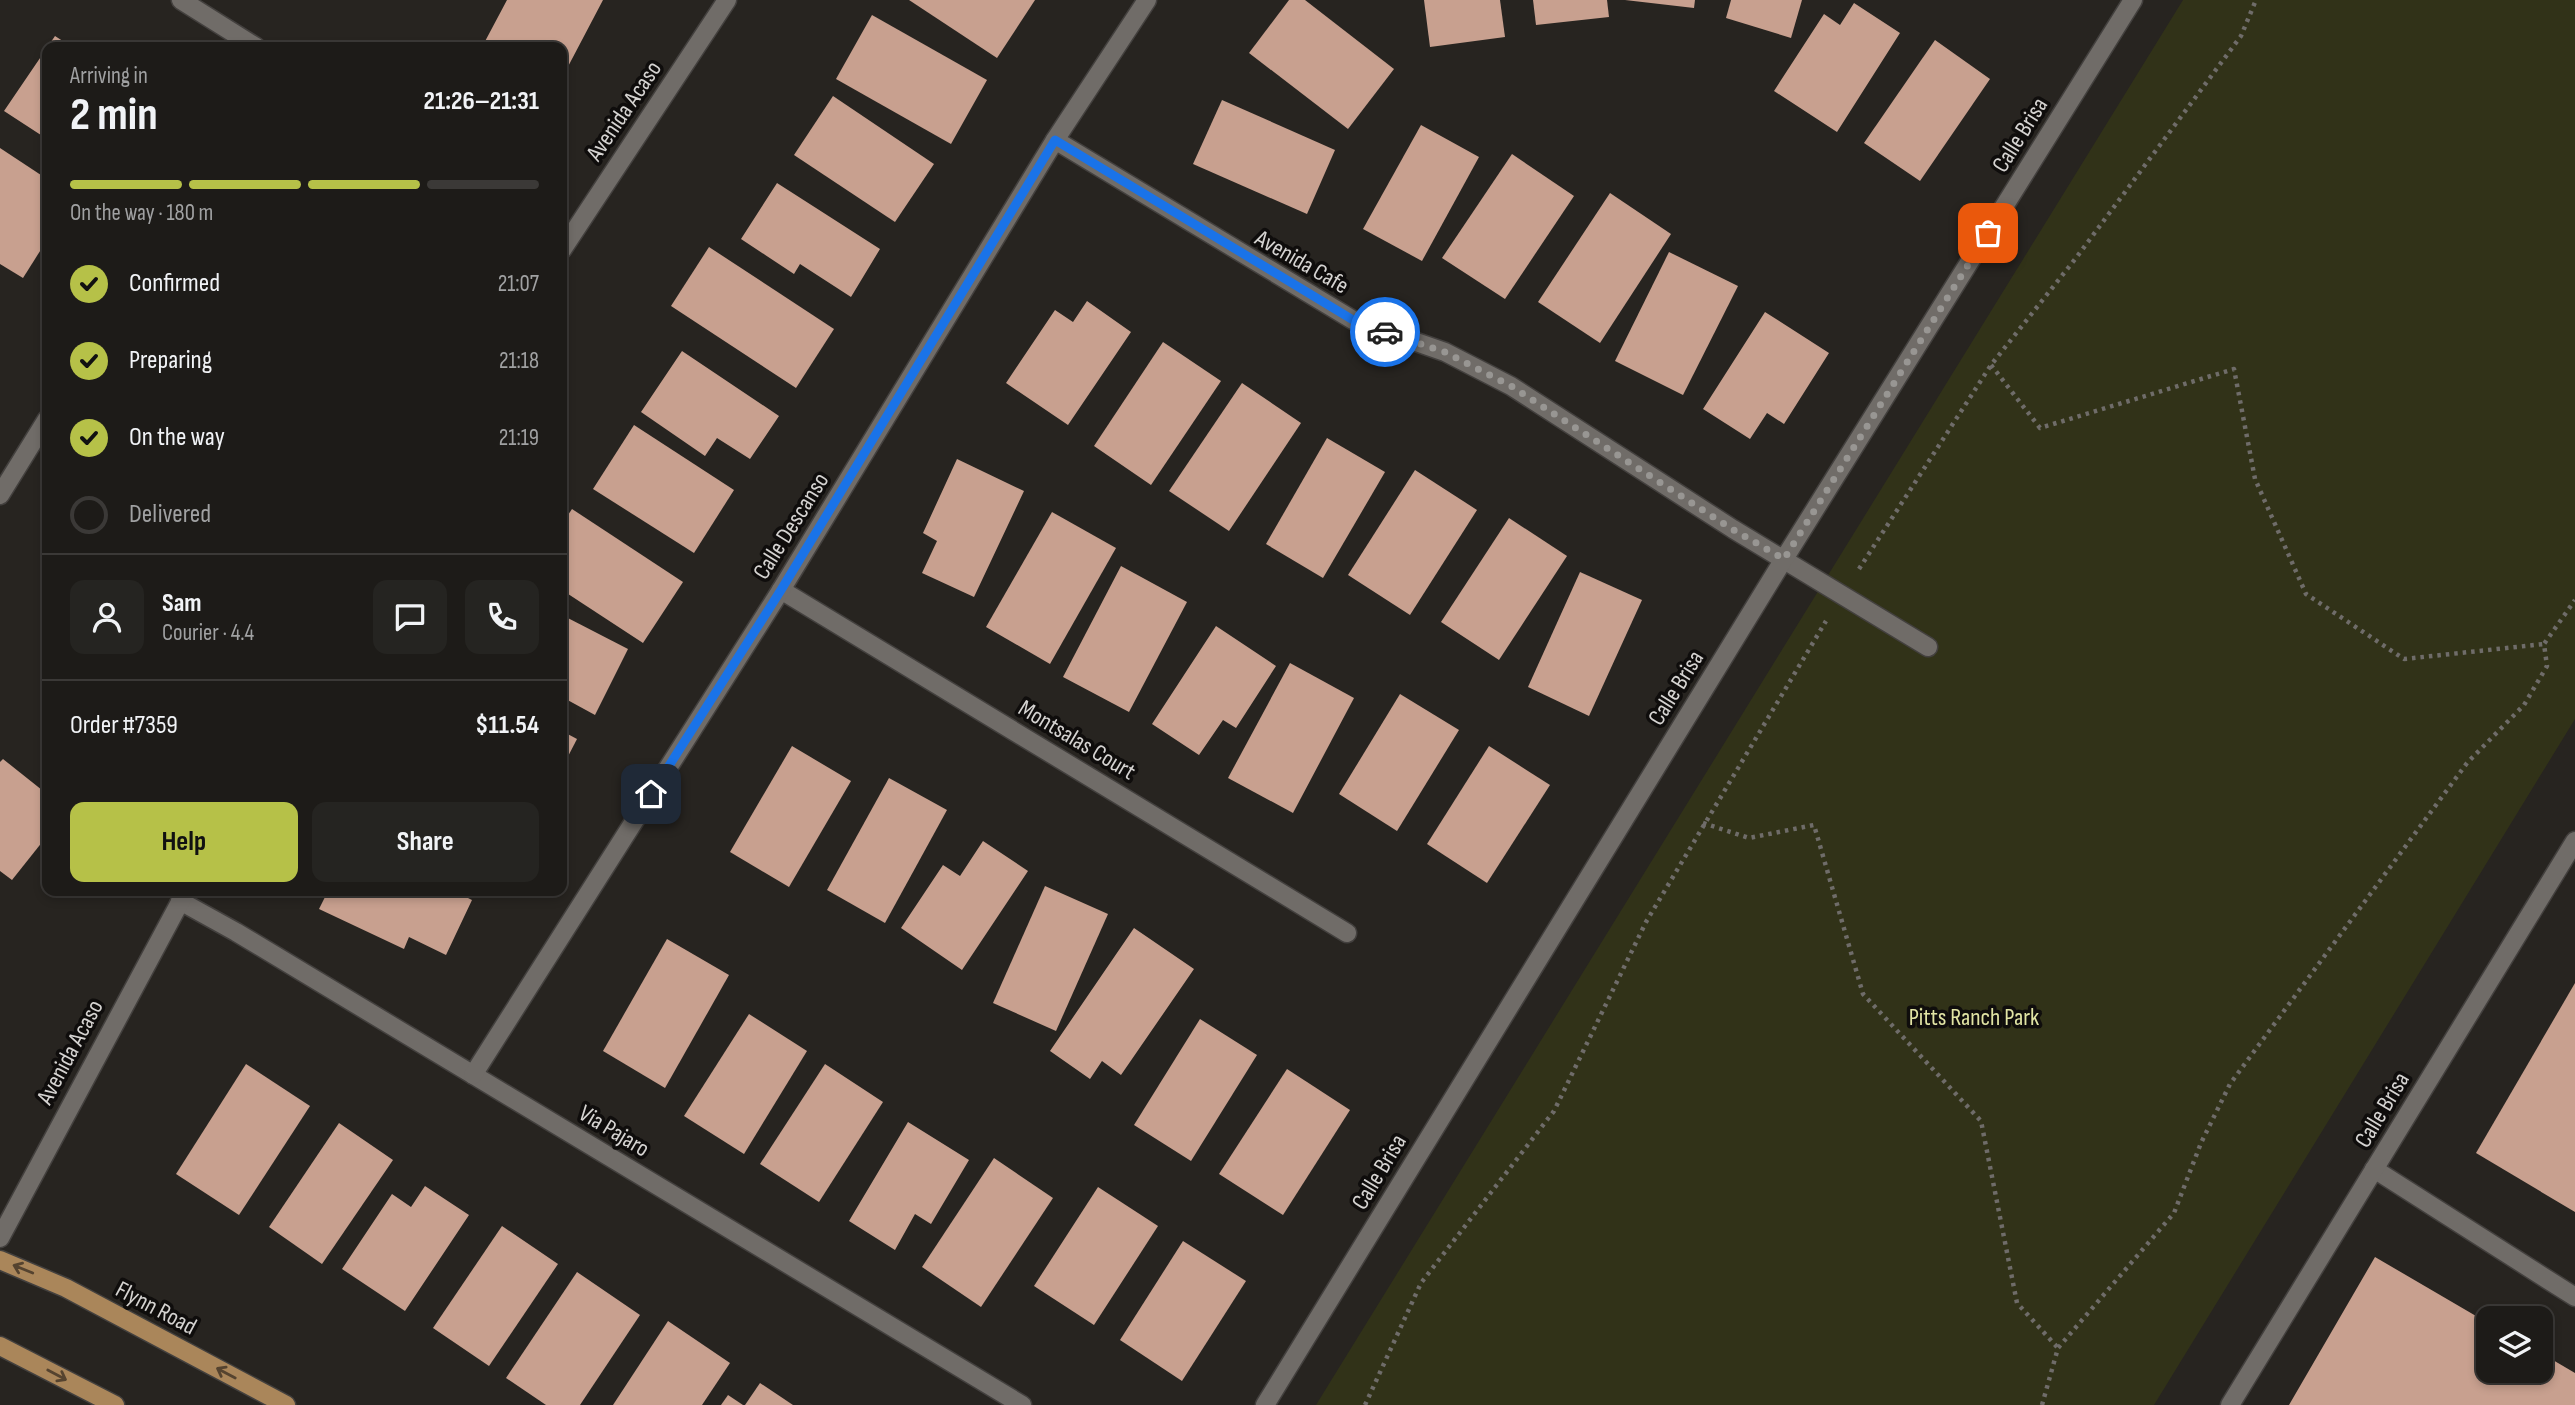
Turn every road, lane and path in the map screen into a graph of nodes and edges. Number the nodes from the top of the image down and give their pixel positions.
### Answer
1 (181, 0) edge
2 (727, 0) edge
3 (1147, 0) edge
4 (2133, 0) edge
5 (2256, 0) edge
6 (248, 42) edge
7 (1055, 140) junction
8 (567, 228) edge
9 (1991, 365) junction
10 (42, 427) edge
11 (0, 495) edge
12 (1784, 559) junction
13 (781, 590) junction
14 (1842, 594) junction
15 (2575, 600) edge
16 (2543, 644) junction
17 (1928, 647) dead end
18 (1703, 822) junction
19 (2575, 841) edge
20 (183, 896) edge
21 (1347, 933) dead end
22 (473, 1075) junction
23 (2374, 1169) junction
24 (0, 1238) edge
25 (0, 1259) edge
26 (2575, 1297) edge
27 (0, 1346) edge
28 (2058, 1348) junction
29 (114, 1405) edge
30 (286, 1405) edge
31 (1022, 1405) edge
32 (1265, 1405) edge
33 (1365, 1405) edge
34 (2042, 1405) edge
35 (2230, 1405) edge

1 - 6 street
2 - 8 street, Avenida Acaso
3 - 7 street, Calle Descanso
4 - 12 street, Calle Brisa
5 - 9 path
7 - 12 street, Avenida Cafe
7 - 13 street, Calle Descanso
9 - 14 path
9 - 16 path
10 - 11 street
12 - 14 street, Avenida Cafe
12 - 32 street, Calle Brisa
13 - 21 street, Montsalas Court
13 - 22 street, Calle Descanso
14 - 17 street, Avenida Cafe
14 - 18 path
15 - 16 path
16 - 28 path
18 - 28 path
18 - 33 path
19 - 23 street, Calle Brisa
20 - 22 street, Via Pajaro
20 - 24 street, Avenida Acaso
22 - 31 street, Via Pajaro
23 - 26 street
23 - 35 street, Calle Brisa
30 -> 25 main road, Flynn Road
27 -> 29 main road
28 - 34 path

